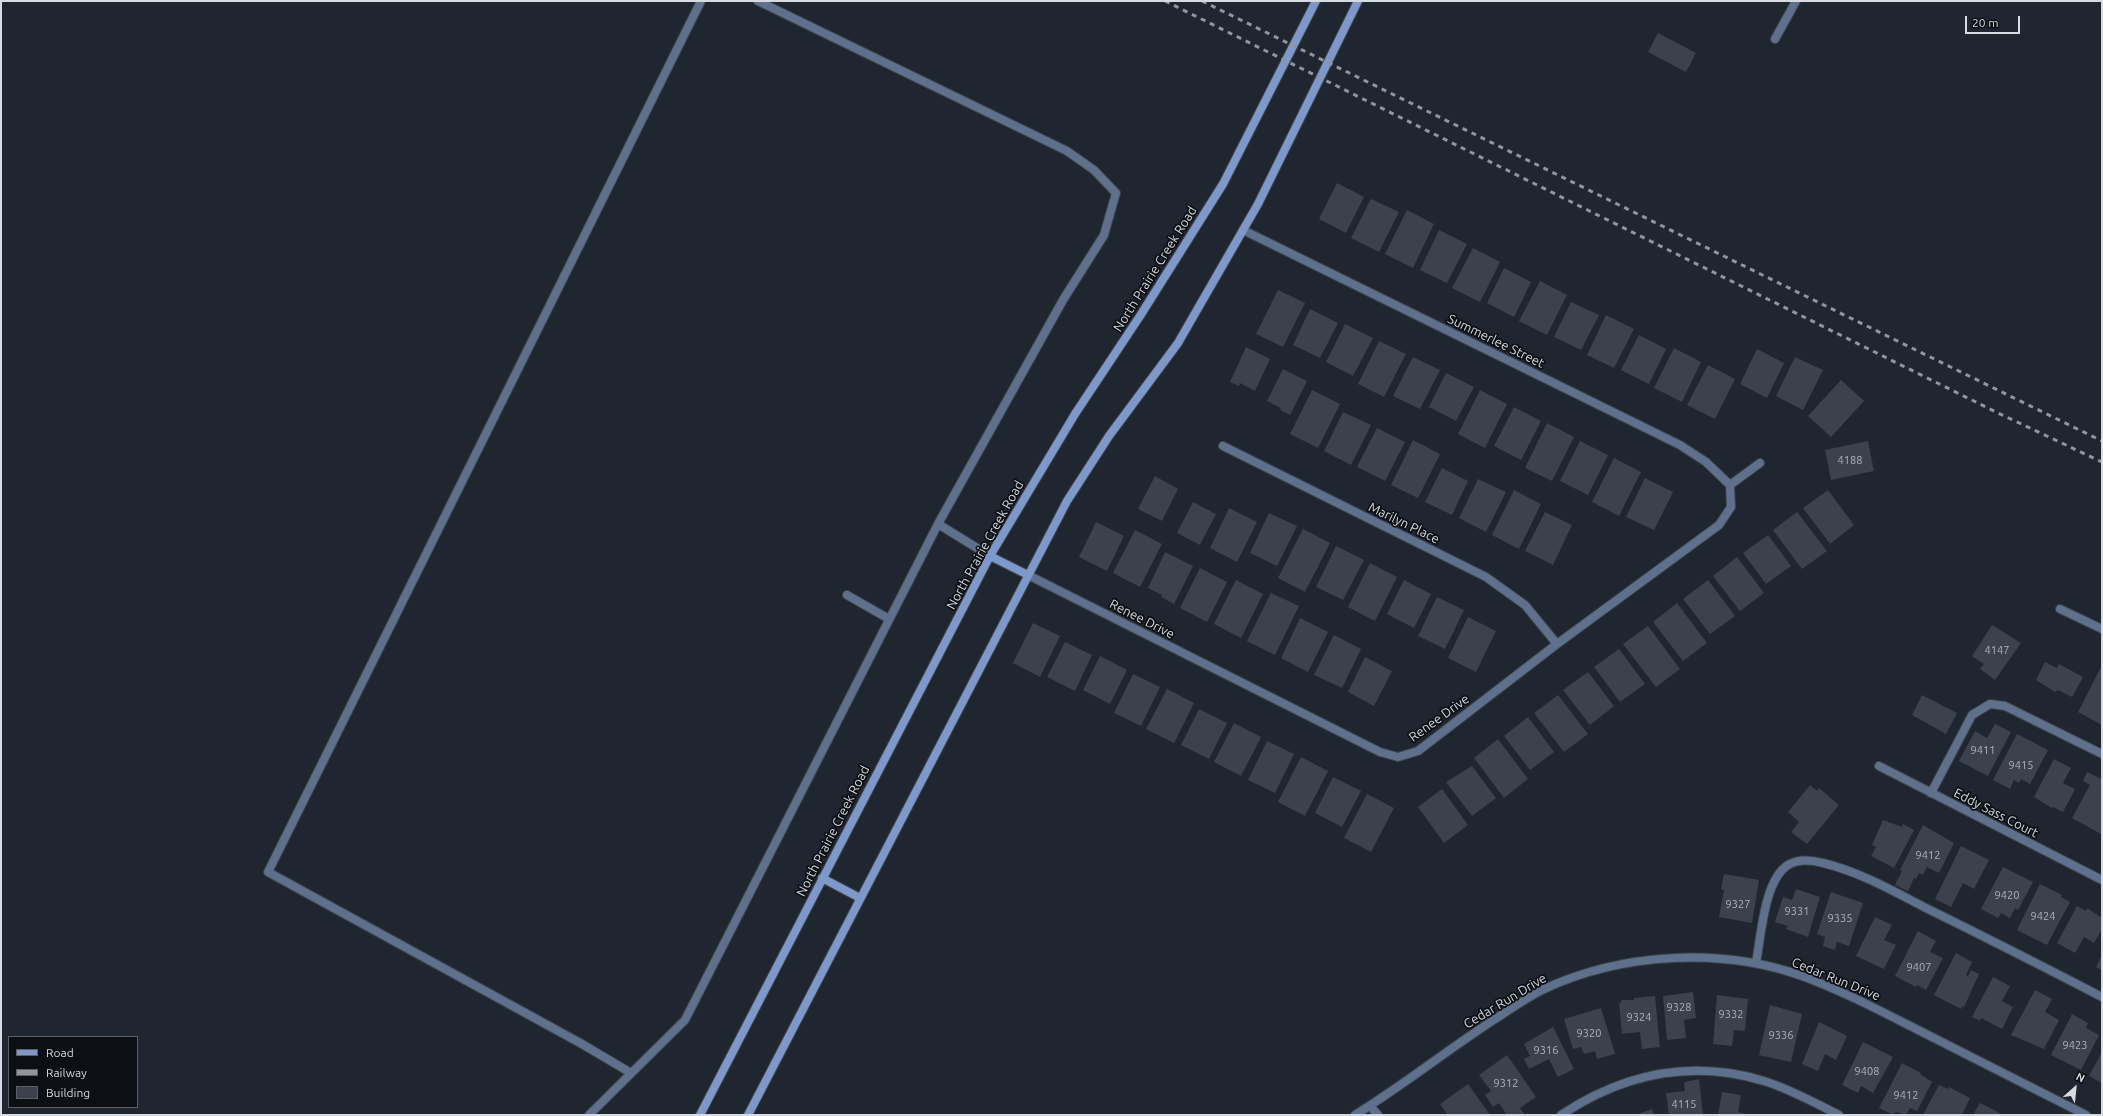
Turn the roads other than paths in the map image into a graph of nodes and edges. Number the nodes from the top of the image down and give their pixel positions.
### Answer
1 (701, 1) edge
2 (758, 1) edge
3 (1316, 1) edge
4 (1358, 1) edge
5 (1796, 1) edge
6 (1775, 39) dead end
7 (1243, 230) junction
8 (1223, 446) dead end
9 (1760, 462) dead end
10 (1730, 486) junction
11 (938, 524) junction
12 (990, 556) junction
13 (1028, 575) junction
14 (846, 595) dead end
15 (2060, 609) dead end
16 (889, 619) junction
17 (2102, 629) edge
18 (1557, 644) junction
19 (2102, 754) edge
20 (1879, 766) dead end
21 (1931, 793) junction
22 (822, 878) junction
23 (2102, 880) edge
24 (860, 898) junction
25 (1756, 963) junction
26 (2102, 997) edge
27 (631, 1073) junction
28 (1370, 1106) junction
29 (589, 1115) edge
30 (700, 1115) edge
31 (748, 1115) edge
32 (1355, 1115) edge
33 (1378, 1115) edge
34 (1561, 1115) edge
35 (1839, 1115) edge
36 (2086, 1115) edge

1 - 27 street
2 - 11 street
3 - 12 main road, North Prairie Creek Road
4 - 7 main road
5 - 6 street
7 - 10 street, Summerlee Street
7 - 13 main road
8 - 18 street, Marilyn Place
9 - 10 street
10 - 18 street, Renee Drive
11 - 12 street
11 - 16 street
12 - 13 main road
12 - 22 main road, North Prairie Creek Road
13 - 18 street, Renee Drive
13 - 24 main road
14 - 16 street
15 - 17 street
16 - 27 street
19 - 21 street
20 - 21 street, Eddy Sass Court
21 - 23 street, Eddy Sass Court
22 - 24 main road
22 - 30 main road, North Prairie Creek Road
24 - 31 main road
25 - 26 street
25 - 28 street, Cedar Run Drive
25 - 36 street, Cedar Run Drive
27 - 29 street
28 - 32 street, Cedar Run Drive
28 - 33 street
34 - 35 street

